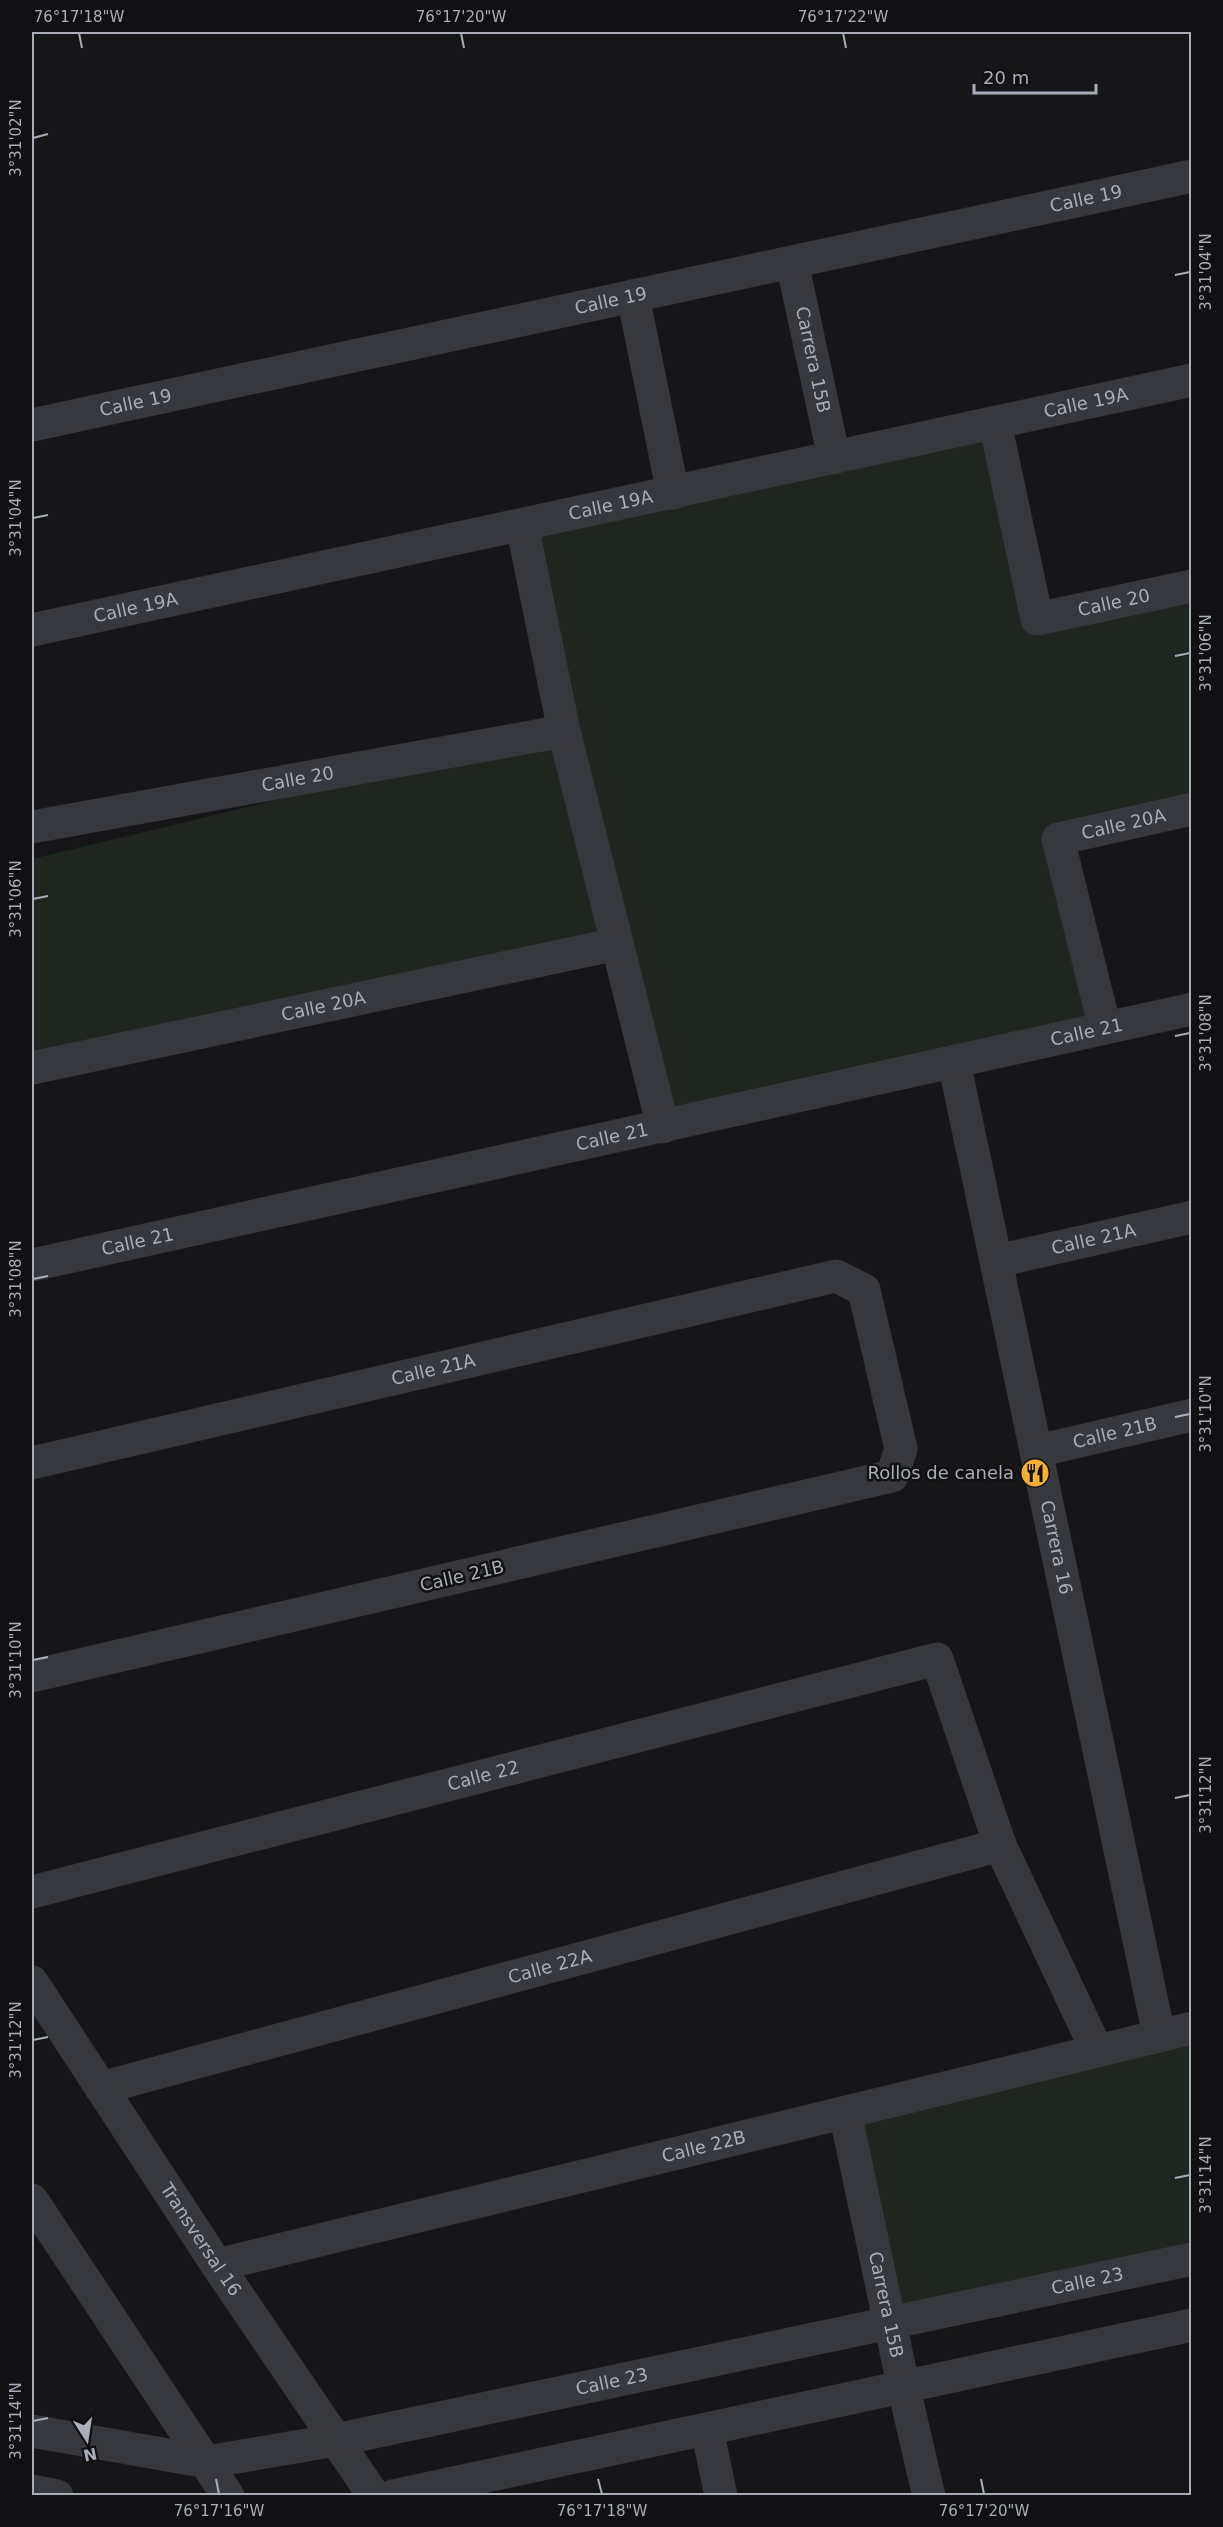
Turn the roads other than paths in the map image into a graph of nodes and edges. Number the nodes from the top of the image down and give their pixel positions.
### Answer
1 (1191, 176) edge
2 (792, 262) junction
3 (633, 296) junction
4 (1191, 380) edge
5 (995, 423) junction
6 (32, 425) edge
7 (834, 458) junction
8 (673, 493) junction
9 (522, 525) junction
10 (1191, 586) edge
11 (32, 630) edge
12 (564, 731) junction
13 (1191, 809) edge
14 (32, 827) edge
15 (617, 944) junction
16 (1191, 1009) edge
17 (1106, 1028) junction
18 (954, 1062) junction
19 (32, 1068) edge
20 (663, 1127) junction
21 (1191, 1217) edge
22 (997, 1261) junction
23 (32, 1264) edge
24 (1191, 1415) edge
25 (1037, 1451) junction
26 (32, 1462) edge
27 (892, 1476) joint
28 (32, 1676) edge
29 (1000, 1845) junction
30 (32, 1892) edge
31 (32, 1982) edge
32 (1191, 2028) edge
33 (1159, 2035) junction
34 (1097, 2051) junction
35 (101, 2088) junction
36 (845, 2113) junction
37 (32, 2200) edge
38 (1191, 2259) edge
39 (218, 2265) junction
40 (891, 2323) junction
41 (1191, 2325) edge
42 (902, 2387) junction
43 (707, 2429) junction
44 (32, 2431) edge
45 (336, 2440) junction
46 (207, 2462) junction
47 (32, 2491) edge
48 (57, 2496) edge
49 (228, 2496) edge
50 (374, 2496) edge
51 (393, 2496) edge
52 (721, 2496) edge
53 (928, 2496) edge

1 - 2 street, Calle 19
2 - 3 street, Calle 19
2 - 7 street, Carrera 15B
3 - 6 street, Calle 19
3 - 8 street
4 - 5 street, Calle 19A
5 - 7 street, Calle 19A
5 - 10 street, Calle 20
7 - 8 street, Calle 19A
8 - 9 street, Calle 19A
9 - 11 street, Calle 19A
9 - 12 street
12 - 14 street, Calle 20
12 - 15 street
13 - 17 street, Calle 20A
15 - 19 street, Calle 20A
15 - 20 street
16 - 17 street, Calle 21
17 - 18 street, Calle 21
18 - 20 street, Calle 21
18 - 22 street, Carrera 16
20 - 23 street, Calle 21
21 - 22 street, Calle 21A
22 - 25 street, Carrera 16
24 - 25 street, Calle 21B
25 - 33 street, Carrera 16
26 - 27 street, Calle 21A
27 - 28 street, Calle 21B
29 - 30 street, Calle 22
29 - 34 street
29 - 35 street, Calle 22A
31 - 35 street, Transversal 16
32 - 33 street, Calle 22B
33 - 34 street, Calle 22B
34 - 36 street, Calle 22B
35 - 39 street, Transversal 16
36 - 39 street, Calle 22B
36 - 40 street, Carrera 15B
37 - 46 street
38 - 40 street, Calle 23
39 - 45 street, Transversal 16
40 - 42 street, Carrera 15B
40 - 45 street, Calle 23
41 - 42 street
42 - 43 street
42 - 53 street, Carrera 15B
43 - 51 street
43 - 52 street
44 - 46 street, Calle 23
45 - 46 street, Calle 23
45 - 50 street, Transversal 16
46 - 49 street
47 - 48 street

